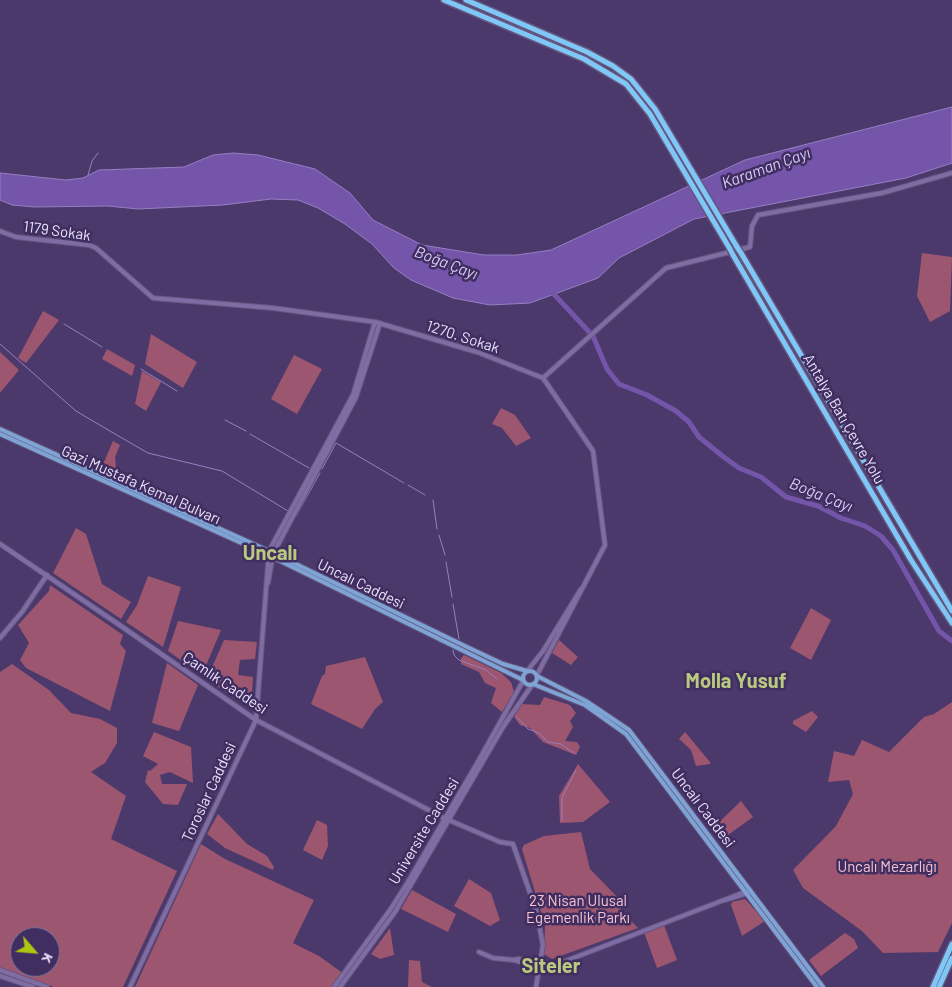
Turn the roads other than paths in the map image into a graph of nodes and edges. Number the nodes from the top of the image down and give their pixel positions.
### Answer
1 (444, 0) edge
2 (466, 0) edge
3 (952, 173) edge
4 (0, 230) edge
5 (153, 298) joint
6 (378, 322) junction
7 (543, 378) junction
8 (0, 429) edge
9 (0, 434) edge
10 (0, 544) edge
11 (270, 554) junction
12 (47, 575) junction
13 (587, 581) junction
14 (952, 611) edge
15 (952, 623) edge
16 (0, 638) edge
17 (527, 671) junction
18 (537, 676) junction
19 (523, 680) junction
20 (533, 684) junction
21 (256, 720) junction
22 (446, 819) junction
23 (748, 892) junction
24 (952, 944) edge
25 (479, 952) dead end
26 (540, 955) junction
27 (952, 958) edge
28 (514, 960) junction
29 (539, 962) junction
30 (547, 962) junction
31 (553, 964) junction
32 (537, 967) junction
33 (0, 970) edge
34 (0, 976) edge
35 (33, 987) edge
36 (48, 987) edge
37 (130, 987) edge
38 (334, 987) edge
39 (340, 987) edge
40 (536, 987) edge
41 (817, 987) edge
42 (823, 987) edge
43 (933, 987) edge
44 (939, 987) edge

1 - 15 highway, Antalya Batı Çevre Yolu, bridge
2 - 14 highway, bridge
3 - 7 street
4 - 5 street, 1179 Sokak
5 - 6 street, 1270. Sokak
6 - 7 street, 1270. Sokak
6 - 11 street, Toroslar Caddesi
7 - 13 street
8 - 11 main road, Gazi Mustafa Kemal Bulvarı
9 - 11 main road, Gazi Mustafa Kemal Bulvarı
10 - 12 street, Çamlık Caddesi
11 - 17 main road, Uncalı Caddesi
11 - 19 main road, Uncalı Caddesi
11 - 21 street, Toroslar Caddesi
12 - 16 street
12 - 21 street, Çamlık Caddesi
13 - 17 street
13 - 18 street
17 - 18 main road
17 - 19 main road
18 - 20 main road
18 - 23 main road, Uncalı Caddesi
19 - 20 main road
19 - 22 street, Universite Caddesi
20 - 22 street, Universite Caddesi
20 - 23 main road, Uncalı Caddesi
21 - 22 street, Çamlık Caddesi
21 - 37 street, Toroslar Caddesi
22 - 26 street, Çamlık Caddesi
22 - 38 street, Universite Caddesi
22 - 39 street, Universite Caddesi
23 - 31 street
23 - 41 main road, Uncalı Caddesi
23 - 42 main road, Uncalı Caddesi
24 - 43 highway
25 - 28 street
26 - 29 street, Çamlık Caddesi
26 - 30 street
27 - 44 highway
28 - 29 street
28 - 32 street
29 - 30 street
29 - 32 street, Çamlık Caddesi
30 - 31 street
31 - 32 street
32 - 40 street, Çamlık Caddesi
33 - 36 street
34 - 35 street

